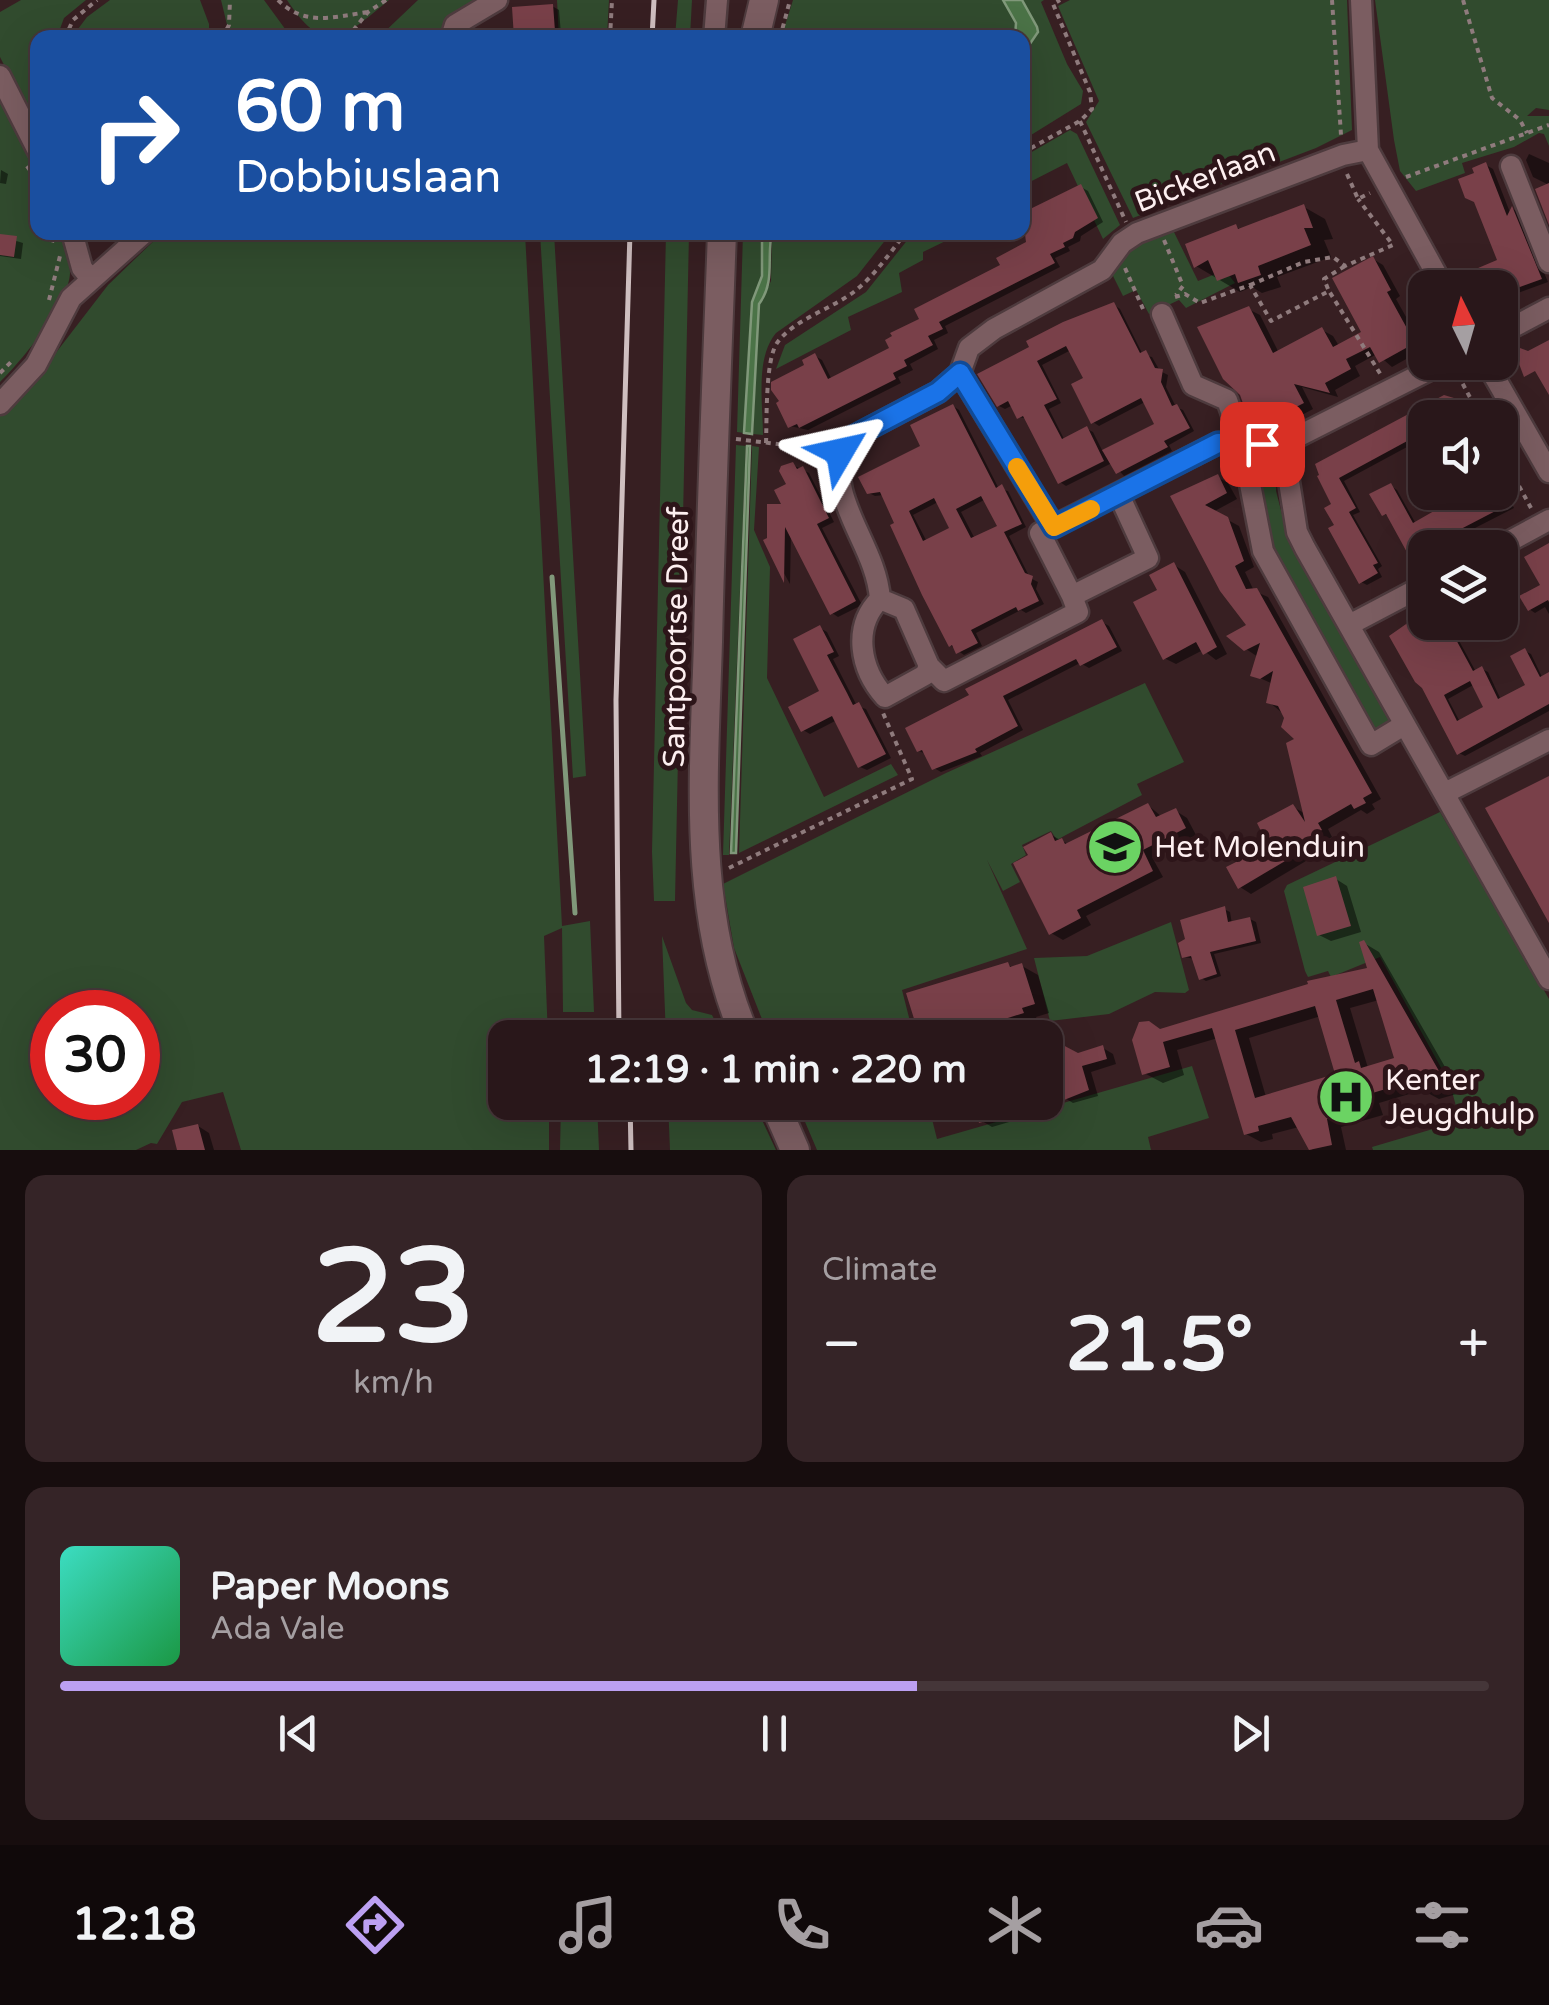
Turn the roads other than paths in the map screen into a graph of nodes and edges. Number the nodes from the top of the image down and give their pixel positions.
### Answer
1 (496, 0) edge
2 (717, 0) edge
3 (764, 0) edge
4 (1361, 0) edge
5 (453, 30) edge
6 (715, 30) edge
7 (758, 30) edge
8 (0, 76) edge
9 (30, 135) edge
10 (1368, 150) junction
11 (1511, 166) dead end
12 (74, 240) edge
13 (135, 240) edge
14 (722, 240) edge
15 (1549, 262) edge
16 (1434, 270) edge
17 (91, 278) junction
18 (1168, 305) road end
19 (1549, 308) edge
20 (1518, 324) edge
21 (960, 373) junction
22 (1414, 380) edge
23 (1496, 380) edge
24 (0, 404) edge
25 (1242, 443) junction
26 (1283, 444) junction
27 (1549, 472) edge
28 (1119, 495) junction
29 (1545, 522) edge
30 (1054, 527) junction
31 (1518, 537) edge
32 (1408, 594) edge
33 (1072, 596) junction
34 (880, 599) junction
35 (1348, 625) junction
36 (929, 666) junction
37 (1404, 725) junction
38 (1549, 740) edge
39 (1445, 793) junction
40 (1549, 978) edge
41 (740, 1020) edge
42 (782, 1120) edge
43 (795, 1150) edge

1 - 5 street
2 - 6 street
3 - 7 street
4 - 10 street
8 - 9 street
10 - 16 street
10 - 21 street, Bickerlaan
11 - 15 street
12 - 17 street
13 - 17 street
14 - 41 street, Santpoortse Dreef
17 - 24 street
18 - 25 street
19 - 20 street
21 - 30 street
21 - 34 street, Bickerlaan
22 - 26 street
23 - 27 street
25 - 26 street
25 - 28 street
25 - 37 street
26 - 35 street
28 - 30 street
28 - 33 street
29 - 31 street
30 - 33 street
32 - 35 street
33 - 36 street
34 - 36 street
34 - 36 street
35 - 37 street
37 - 39 street
38 - 39 street
39 - 40 street
42 - 43 street

